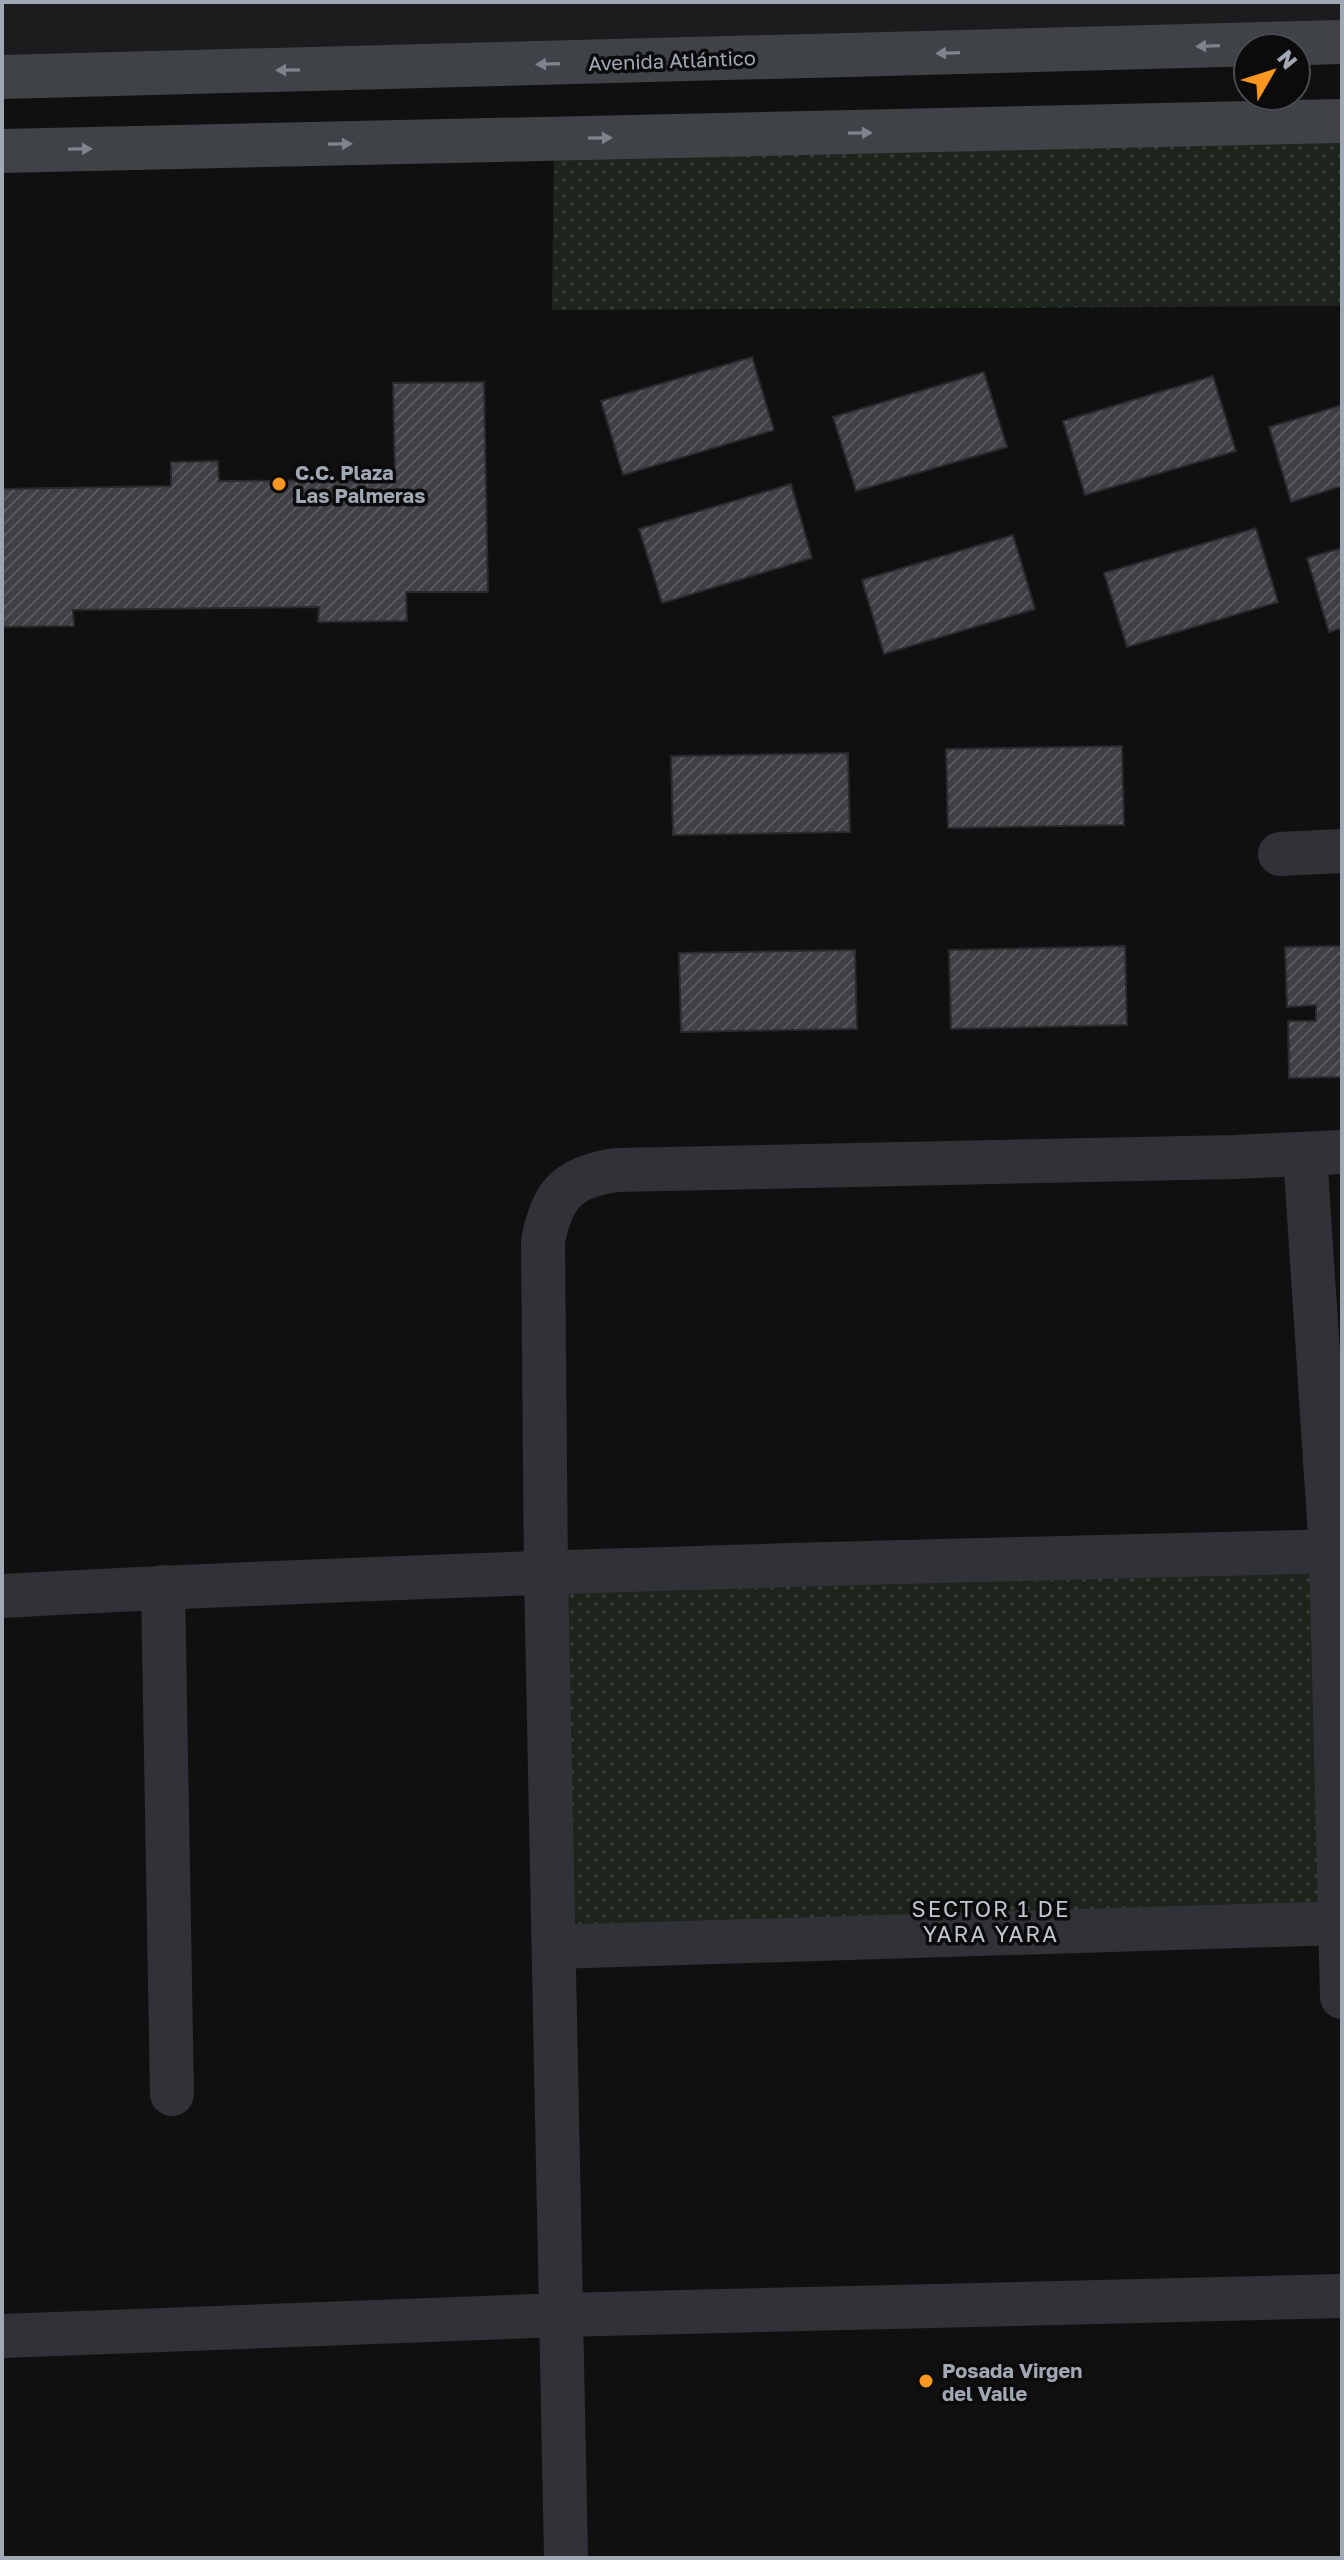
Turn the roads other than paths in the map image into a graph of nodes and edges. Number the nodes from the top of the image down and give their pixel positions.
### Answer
1 (1342, 42) edge
2 (2, 77) edge
3 (1342, 121) edge
4 (2, 151) edge
5 (1342, 851) edge
6 (1280, 854) dead end
7 (1324, 1153) edge
8 (1337, 1551) edge
9 (546, 1574) junction
10 (163, 1587) junction
11 (2, 1596) edge
12 (1340, 1923) junction
13 (554, 1947) junction
14 (1342, 1997) edge
15 (172, 2094) dead end
16 (1342, 2296) edge
17 (561, 2315) junction
18 (2, 2336) edge
19 (566, 2558) edge

1 -> 2 main road, Avenida Atlántico
4 -> 3 main road
5 - 6 street
7 - 8 street
7 - 9 street
8 - 9 street
8 - 12 street
9 - 10 street
9 - 13 street
10 - 11 street
10 - 15 street
12 - 13 street
12 - 14 street
13 - 17 street
16 - 17 street
17 - 18 street
17 - 19 street

